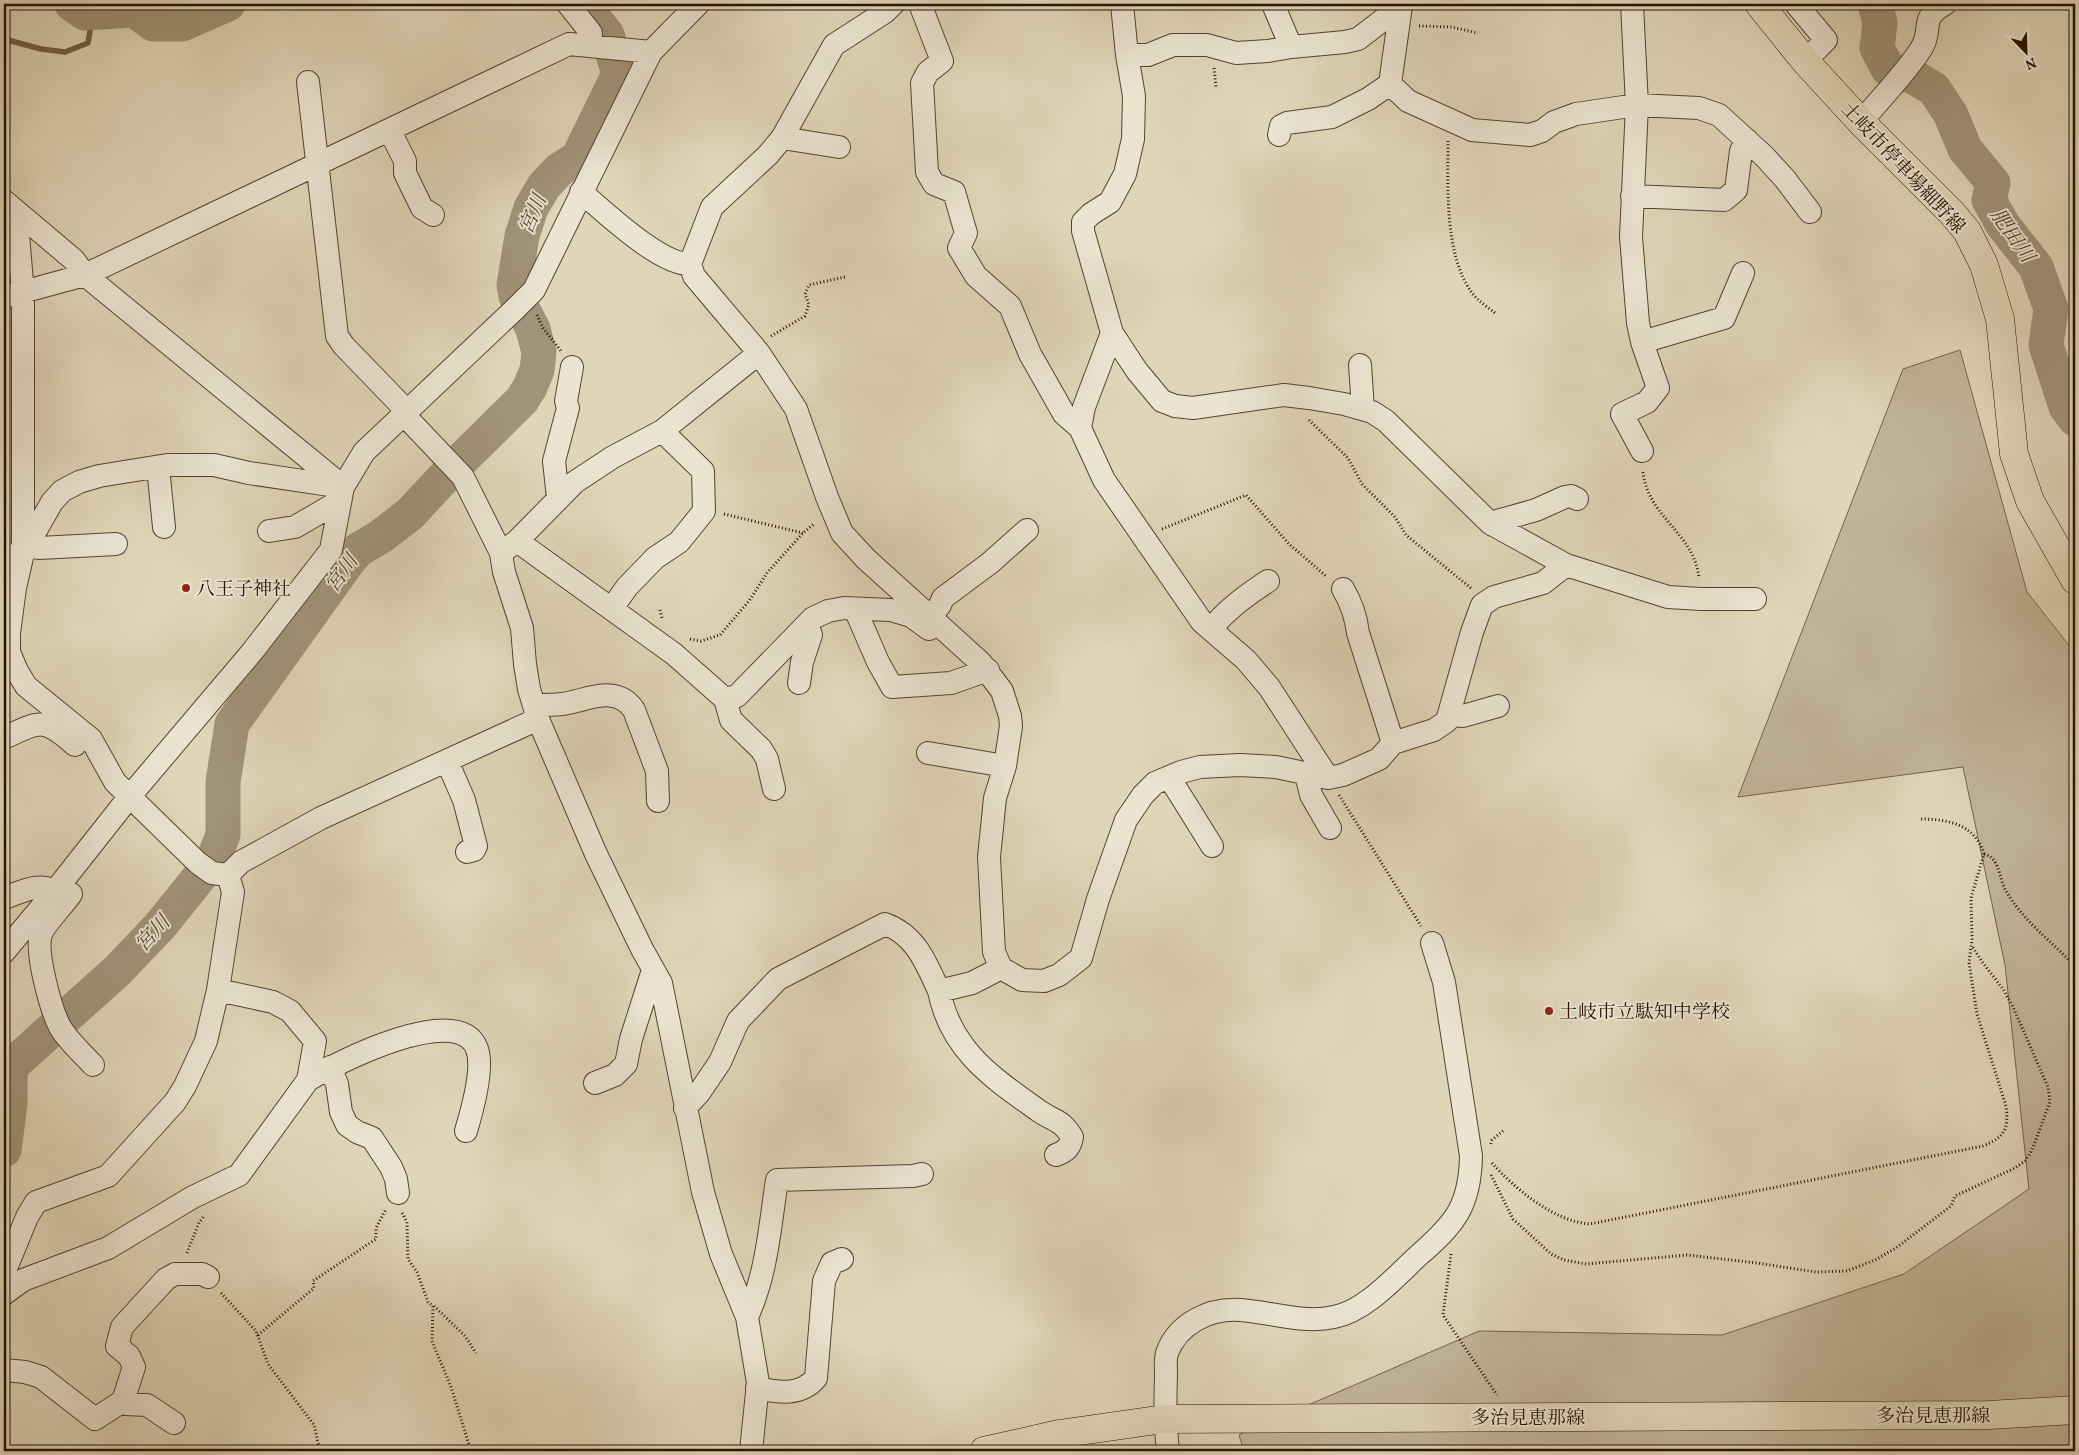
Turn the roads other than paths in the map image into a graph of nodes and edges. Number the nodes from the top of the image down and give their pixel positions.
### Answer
1 (568, 4) edge
2 (698, 4) edge
3 (893, 4) edge
4 (920, 4) edge
5 (1122, 4) edge
6 (1273, 4) edge
7 (1632, 4) edge
8 (1759, 4) edge
9 (1796, 4) edge
10 (1945, 4) edge
11 (1401, 12) edge
12 (594, 47) junction
13 (1291, 47) junction
14 (651, 52) junction
15 (1127, 55) junction
16 (1805, 61) junction
17 (308, 82) dead end
18 (1390, 84) junction
19 (1637, 105) junction
20 (1861, 122) junction
21 (390, 131) junction
22 (1279, 135) dead end
23 (782, 138) junction
24 (1746, 140) junction
25 (840, 147) dead end
26 (316, 166) junction
27 (581, 192) junction
28 (1632, 196) junction
29 (10, 206) edge
30 (1810, 212) dead end
31 (433, 215) dead end
32 (690, 264) junction
33 (1744, 273) dead end
34 (85, 275) junction
35 (13, 296) edge
36 (1112, 333) junction
37 (1642, 342) junction
38 (756, 350) junction
39 (1360, 365) dead end
40 (572, 367) road end
41 (1363, 409) junction
42 (406, 413) junction
43 (1080, 428) junction
44 (662, 431) junction
45 (1642, 451) road end
46 (158, 467) junction
47 (341, 496) junction
48 (558, 498) junction
49 (1577, 499) dead end
50 (1493, 525) junction
51 (164, 527) dead end
52 (1027, 530) dead end
53 (269, 531) dead end
54 (116, 544) dead end
55 (509, 547) junction
56 (18, 552) edge
57 (1566, 565) junction
58 (2075, 580) edge
59 (1268, 581) dead end
60 (1342, 589) road end
61 (1755, 598) dead end
62 (612, 608) junction
63 (855, 608) junction
64 (936, 622) junction
65 (807, 624) junction
66 (1210, 629) junction
67 (988, 670) junction
68 (799, 683) dead end
69 (725, 699) junction
70 (1498, 706) dead end
71 (536, 712) junction
72 (1449, 714) junction
73 (4, 738) edge
74 (1393, 743) junction
75 (928, 753) dead end
76 (102, 758) junction
77 (447, 760) junction
78 (1005, 766) junction
79 (1306, 774) junction
80 (1169, 777) junction
81 (1328, 778) junction
82 (774, 789) dead end
83 (130, 796) junction
84 (658, 801) dead end
85 (1330, 828) dead end
86 (1212, 846) dead end
87 (467, 852) dead end
88 (71, 870) junction
89 (213, 870) junction
90 (55, 891) junction
91 (4, 898) edge
92 (1432, 943) road end
93 (4, 952) edge
94 (1001, 968) junction
95 (653, 970) junction
96 (218, 990) junction
97 (939, 990) junction
98 (94, 1064) dead end
99 (330, 1067) junction
100 (308, 1080) junction
101 (595, 1083) dead end
102 (685, 1108) junction
103 (466, 1131) dead end
104 (1056, 1155) dead end
105 (922, 1174) dead end
106 (398, 1193) road end
107 (842, 1259) dead end
108 (4, 1273) edge
109 (208, 1278) road end
110 (4, 1294) edge
111 (747, 1316) junction
112 (4, 1370) edge
113 (757, 1388) junction
114 (123, 1401) junction
115 (2075, 1410) edge
116 (1164, 1419) junction
117 (174, 1423) dead end
118 (751, 1451) edge
119 (984, 1451) edge
120 (1168, 1451) edge

1 - 12 street
2 - 14 street
3 - 23 street
4 - 43 street
5 - 15 street
6 - 13 street
7 - 19 street
8 - 16 main road, 土岐市停車場細野線
9 - 16 street
10 - 20 street
11 - 13 street
11 - 18 street
12 - 14 street
12 - 21 street
13 - 15 street
14 - 27 street
15 - 36 street
16 - 20 main road, 土岐市停車場細野線
17 - 26 street
18 - 19 street
18 - 22 street
19 - 24 street
19 - 28 street
20 - 58 main road, 土岐市停車場細野線
21 - 26 street
21 - 31 street
23 - 25 street
23 - 32 street
24 - 28 street
24 - 30 street
26 - 34 street
26 - 42 street
27 - 32 street
27 - 42 street
28 - 37 street
29 - 34 street
29 - 35 street
32 - 38 street
33 - 37 street
34 - 35 street
34 - 47 street
35 - 56 street
36 - 41 street
36 - 43 street
37 - 45 street
38 - 44 street
38 - 64 street
39 - 41 street
40 - 48 street
41 - 50 street
42 - 47 street
42 - 55 street
43 - 66 street
44 - 48 street
44 - 62 street
46 - 47 street
46 - 51 street
46 - 56 street
47 - 53 street
47 - 83 street
48 - 55 street
49 - 50 street
50 - 57 street
52 - 64 street
54 - 56 street
55 - 62 street
55 - 71 street
56 - 76 street
57 - 61 street
57 - 72 street
59 - 66 street
60 - 74 street
62 - 69 street
63 - 64 street
63 - 65 street
63 - 67 street
64 - 67 street
65 - 68 street
65 - 69 street
66 - 81 street
67 - 78 street
69 - 82 street
70 - 72 street
71 - 77 street
71 - 84 street
71 - 95 street
72 - 74 street
73 - 76 street
74 - 81 street
75 - 78 street
76 - 83 street
77 - 87 street
77 - 89 street
78 - 94 street
79 - 80 street
79 - 81 street
79 - 85 street
80 - 86 street
80 - 94 street
83 - 88 street
83 - 89 street
88 - 90 street
88 - 98 street
89 - 96 street
90 - 91 street
90 - 93 street
92 - 116 street
94 - 97 street
95 - 101 street
95 - 102 street
96 - 100 street
96 - 108 street
97 - 102 street
97 - 104 street
99 - 100 street
99 - 103 street
99 - 106 street
100 - 110 street
102 - 111 street
105 - 111 street
107 - 113 street
109 - 114 street
111 - 113 street
112 - 114 street
113 - 118 street
114 - 117 street
115 - 116 main road, 多治見恵那線
116 - 119 main road, 多治見恵那線
116 - 120 street

